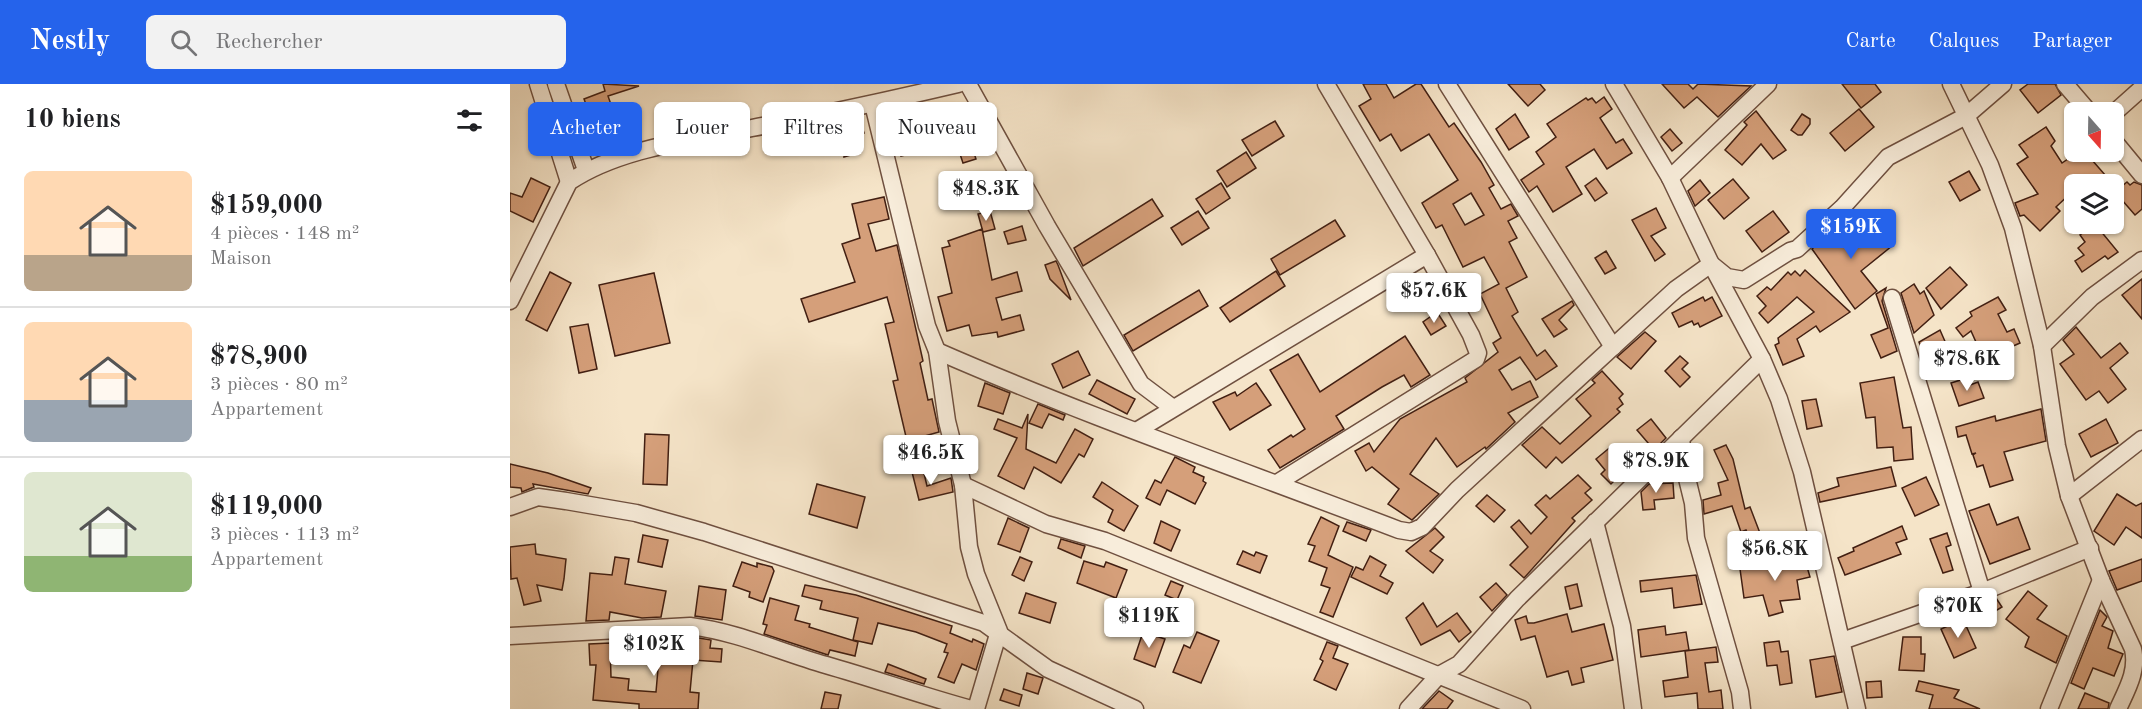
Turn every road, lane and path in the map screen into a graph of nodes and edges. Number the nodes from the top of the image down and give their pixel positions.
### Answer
1 (538, 84) edge
2 (556, 84) edge
3 (958, 84) edge
4 (968, 84) edge
5 (1326, 84) edge
6 (1447, 84) edge
7 (1614, 84) edge
8 (1768, 84) edge
9 (1951, 84) edge
10 (2003, 84) edge
11 (2065, 84) edge
12 (2142, 88) edge
13 (2080, 102) edge
14 (873, 104) junction
15 (2124, 104) edge
16 (1966, 116) junction
17 (2124, 153) edge
18 (586, 170) junction
19 (2142, 175) edge
20 (1670, 178) junction
21 (569, 182) junction
22 (1427, 255) junction
23 (2142, 260) edge
24 (1711, 264) junction
25 (1892, 298) dead end
26 (510, 301) edge
27 (2042, 346) junction
28 (1613, 347) junction
29 (937, 351) junction
30 (1762, 358) junction
31 (1173, 408) junction
32 (1137, 430) junction
33 (1681, 438) junction
34 (2142, 439) edge
35 (1277, 483) junction
36 (963, 485) junction
37 (2069, 496) junction
38 (510, 507) edge
39 (1594, 522) junction
40 (2091, 548) junction
41 (2101, 580) junction
42 (1982, 592) junction
43 (999, 631) junction
44 (510, 636) edge
45 (1842, 641) junction
46 (1439, 675) junction
47 (974, 709) edge
48 (1135, 709) edge
49 (1408, 709) edge
50 (1522, 709) edge
51 (1633, 709) edge
52 (1742, 709) edge
53 (1857, 709) edge
54 (2049, 709) edge
55 (2118, 709) edge

1 - 21 street
2 - 18 street
3 - 14 street
4 - 31 street
5 - 22 street
6 - 28 street
7 - 20 street
8 - 20 street
9 - 16 street
10 - 16 street
11 - 13 street
12 - 15 street
14 - 18 street
14 - 29 street
16 - 24 street
16 - 27 street
17 - 19 street
18 - 21 street
20 - 24 street
21 - 26 street
22 - 31 street
22 - 35 street
23 - 27 street
24 - 28 street
24 - 30 street
25 - 42 street
27 - 37 street
28 - 35 street
29 - 32 street
29 - 36 street
30 - 33 street
30 - 45 street
31 - 32 street
32 - 35 street
33 - 39 street
33 - 52 street
34 - 37 street
36 - 43 street
36 - 46 street
37 - 40 street
38 - 43 street
39 - 46 street
39 - 51 street
40 - 41 street
40 - 42 street
41 - 54 street
41 - 55 street
42 - 45 street
43 - 47 street
43 - 48 street
44 - 47 street
45 - 53 street
46 - 49 street
46 - 50 street

